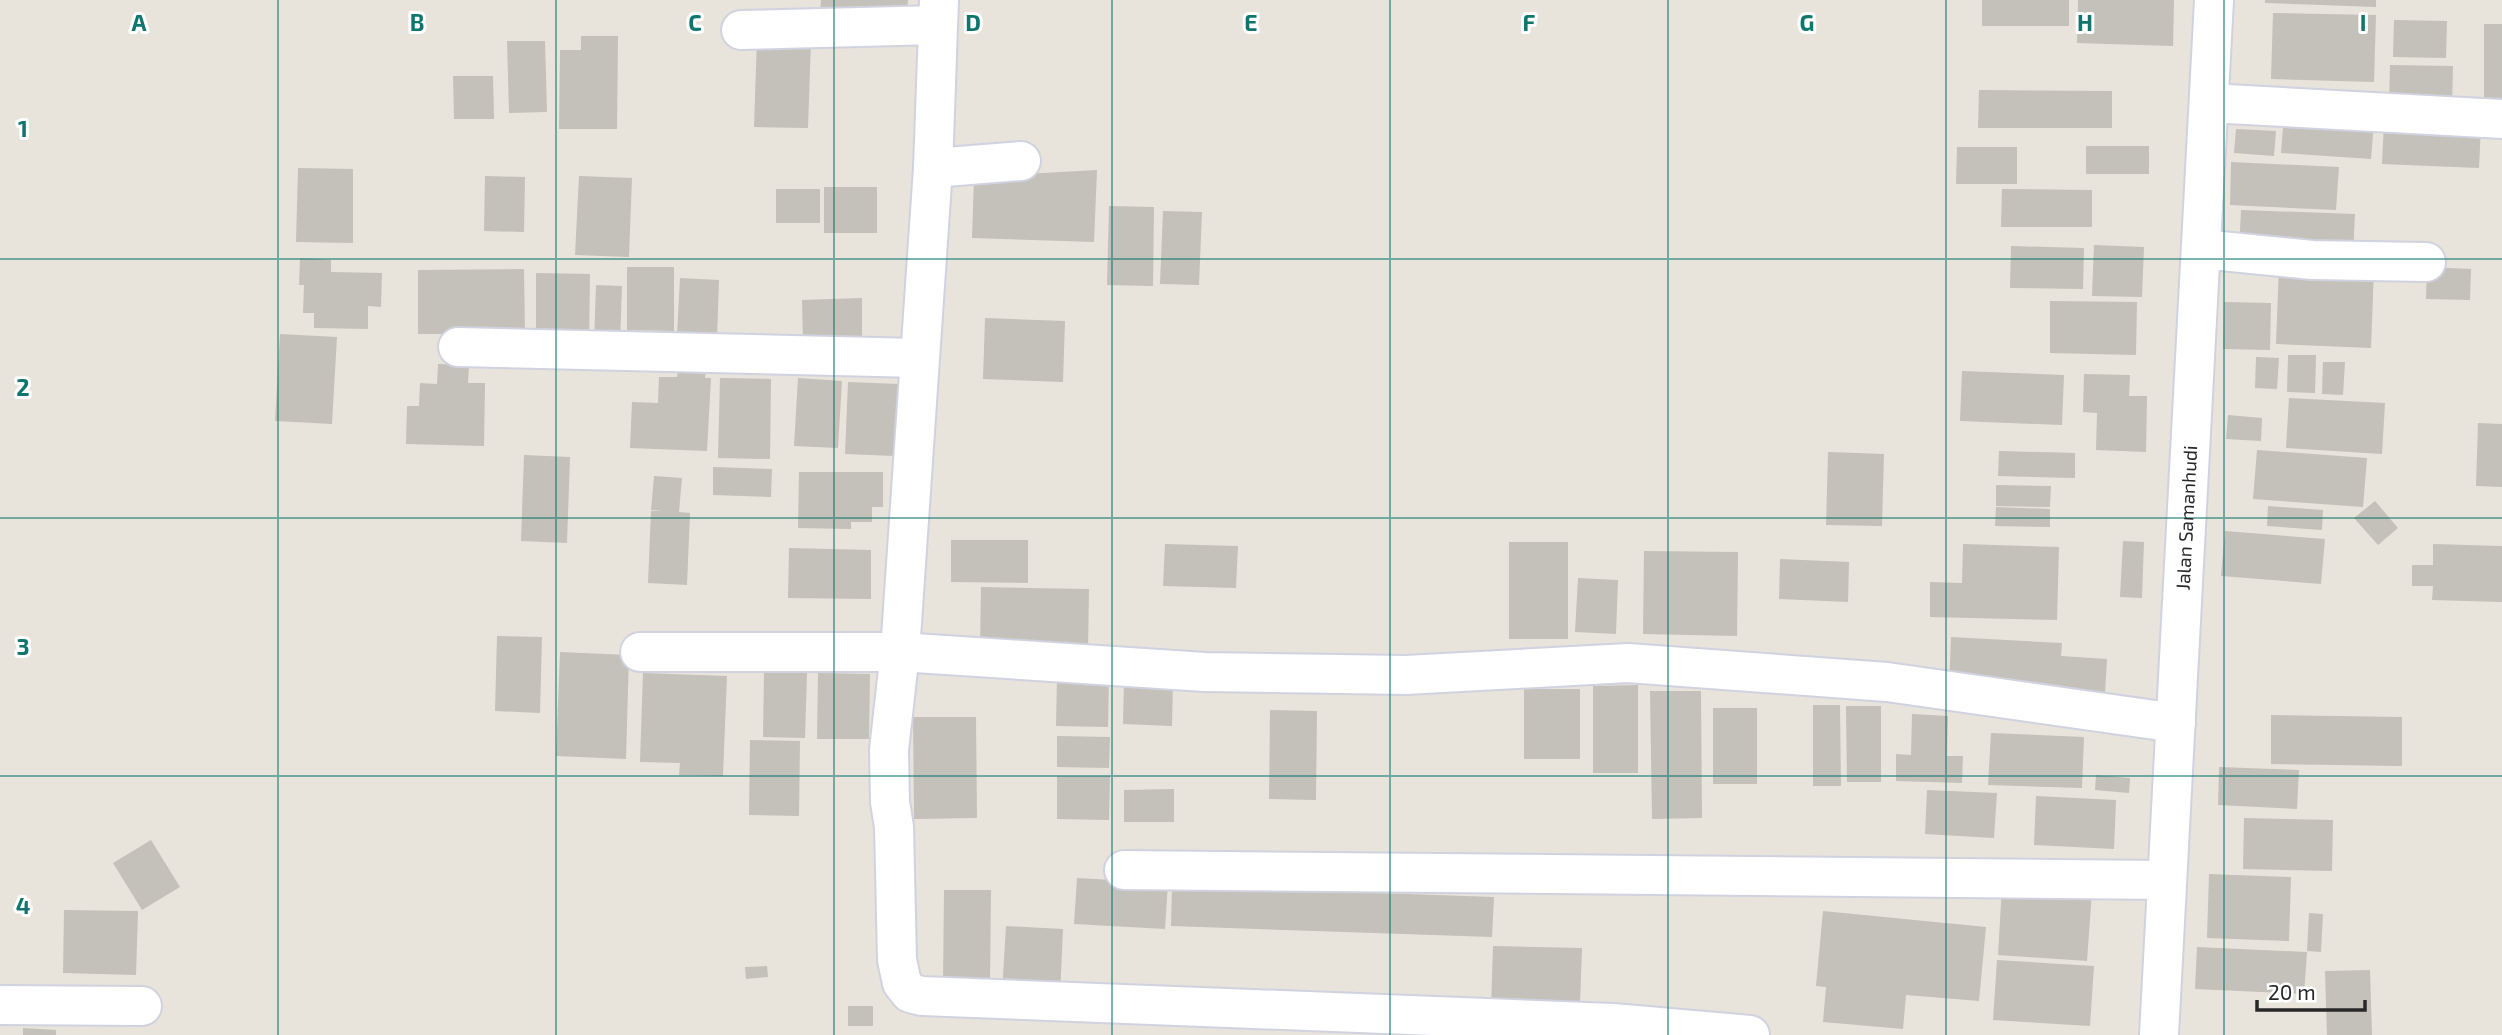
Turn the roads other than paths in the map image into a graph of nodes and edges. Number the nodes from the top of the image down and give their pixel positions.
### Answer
1 (2214, 0) edge
2 (938, 12) edge
3 (741, 30) dead end
4 (2208, 103) junction
5 (2502, 119) edge
6 (1021, 161) dead end
7 (933, 168) junction
8 (2201, 249) junction
9 (2426, 262) dead end
10 (458, 347) dead end
11 (918, 358) junction
12 (640, 652) dead end
13 (900, 652) junction
14 (2176, 723) junction
15 (1124, 870) dead end
16 (2167, 880) junction
17 (0, 1005) edge
18 (142, 1006) dead end
19 (1750, 1035) edge
20 (2159, 1035) edge

1 - 4 street, Jalan Samanhudi
2 - 3 street
2 - 7 street
4 - 5 street
4 - 8 street, Jalan Samanhudi
6 - 7 street
7 - 11 street
8 - 9 street
8 - 14 street, Jalan Samanhudi
10 - 11 street
11 - 13 street
12 - 13 street
13 - 14 street
13 - 19 street
14 - 16 street, Jalan Samanhudi
15 - 16 street
16 - 20 street, Jalan Samanhudi
17 - 18 street

